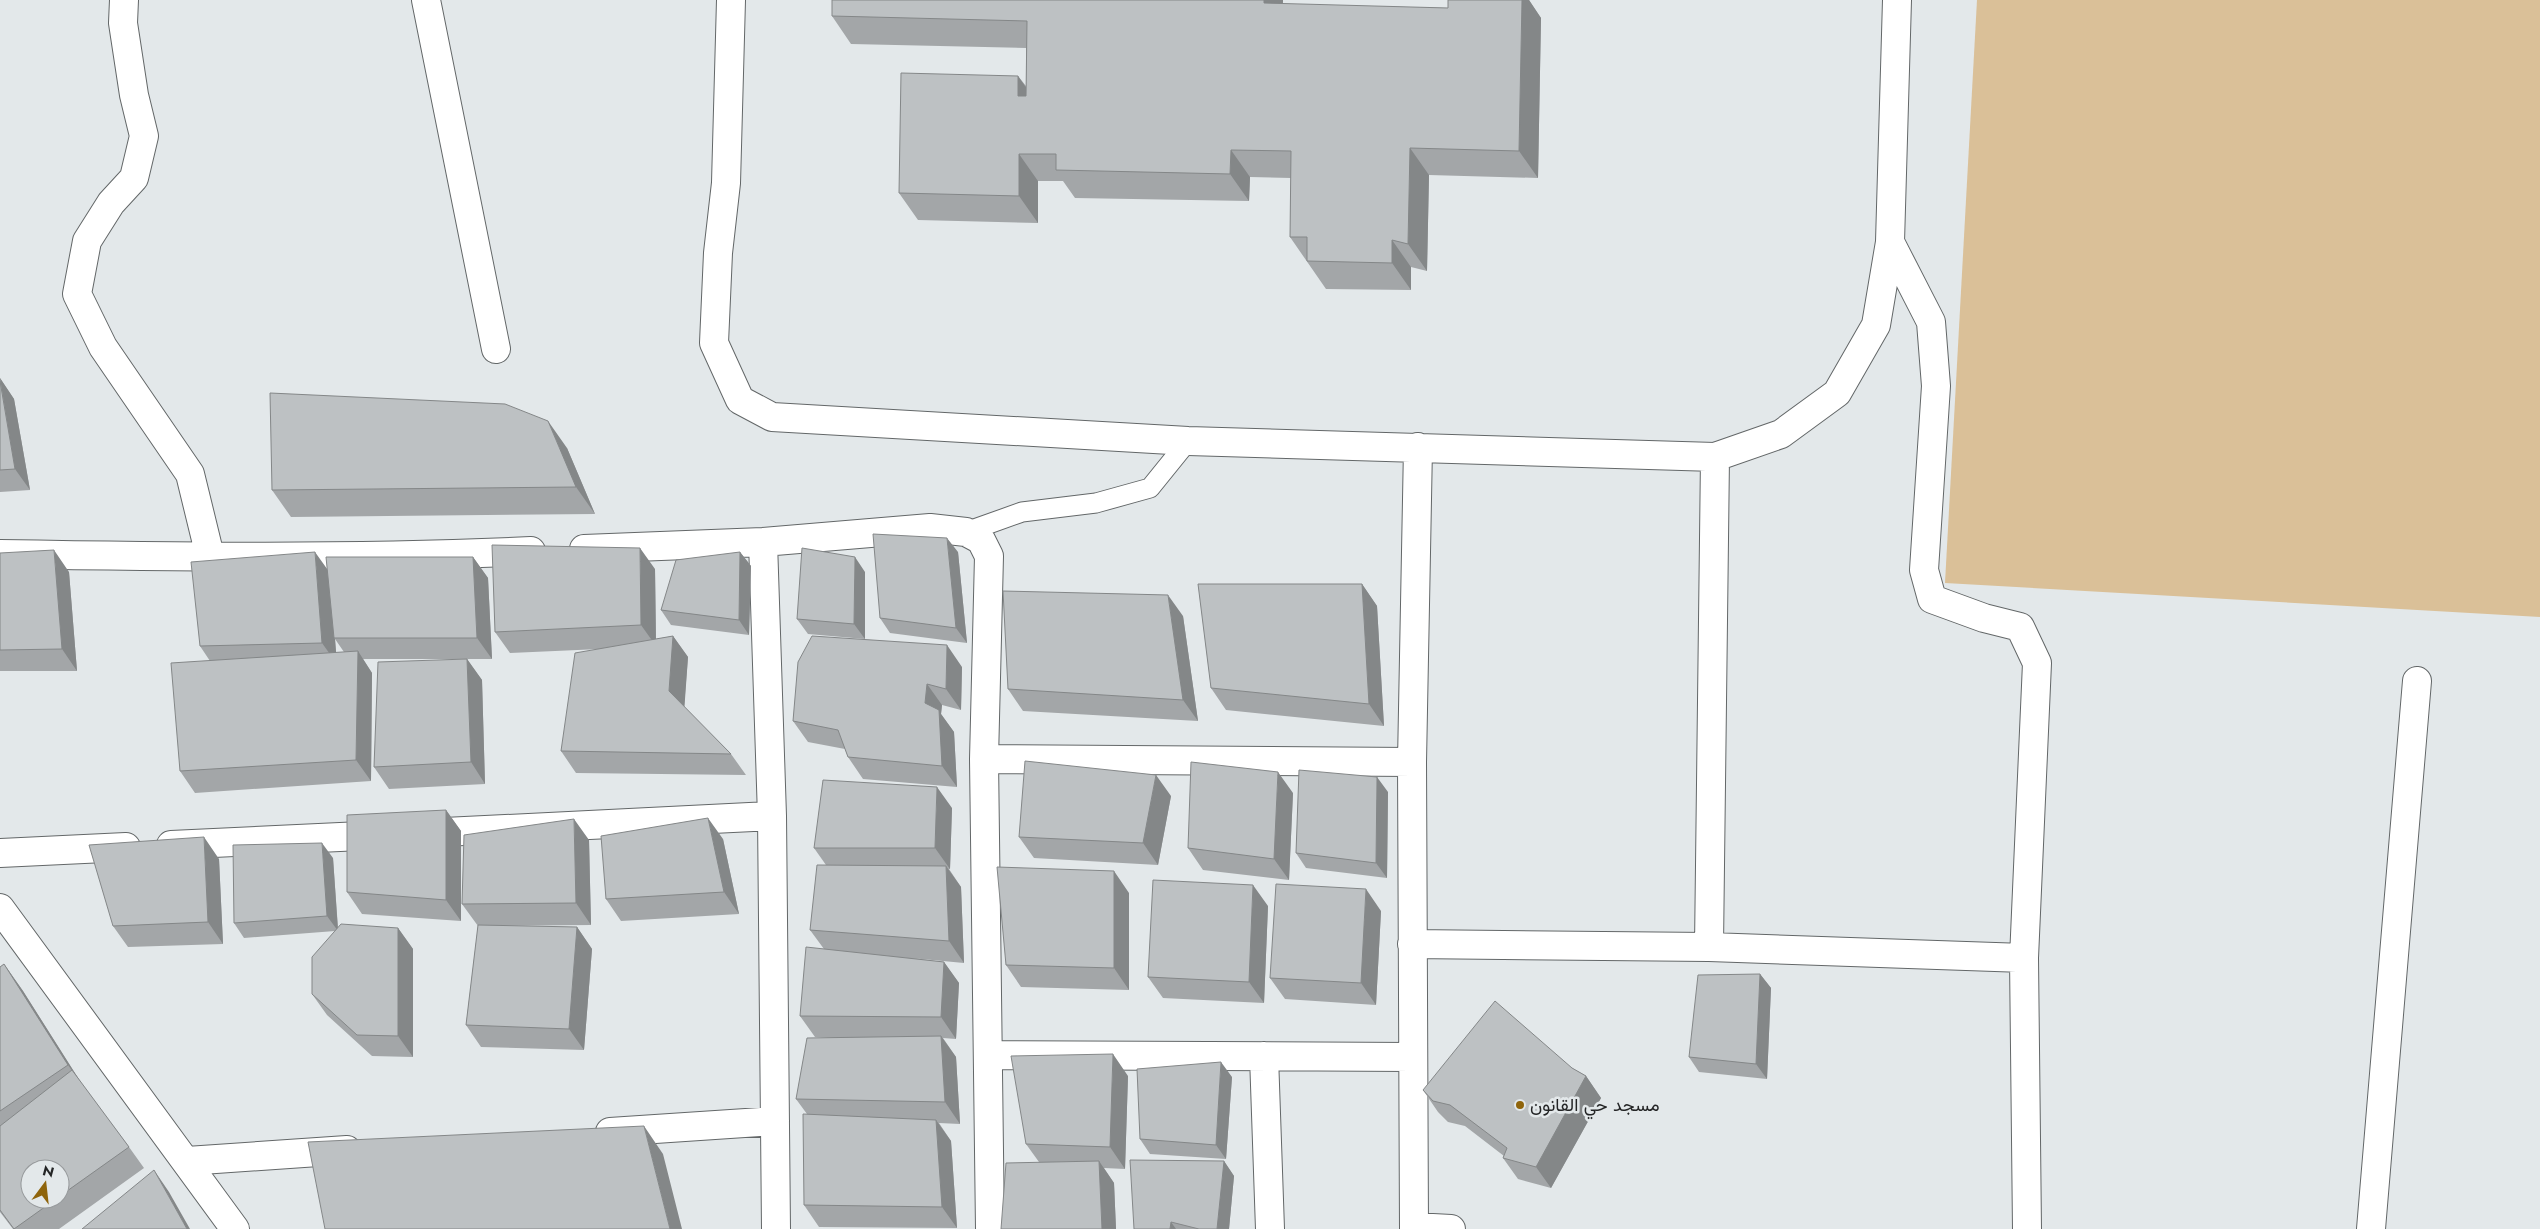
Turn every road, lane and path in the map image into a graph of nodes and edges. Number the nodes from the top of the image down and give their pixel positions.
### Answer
1 (124, 0) edge
2 (426, 0) edge
3 (730, 0) edge
4 (1897, 0) edge
5 (1890, 242) junction
6 (496, 349) dead end
7 (1188, 441) junction
8 (1418, 447) junction
9 (1715, 457) junction
10 (966, 532) junction
11 (763, 542) junction
12 (0, 554) edge
13 (210, 556) junction
14 (2417, 681) dead end
15 (984, 759) junction
16 (1412, 762) junction
17 (772, 816) junction
18 (0, 853) edge
19 (0, 908) edge
20 (1412, 944) junction
21 (1709, 946) junction
22 (2024, 958) junction
23 (988, 1055) junction
24 (1264, 1056) junction
25 (1412, 1057) junction
26 (775, 1120) junction
27 (586, 1134) edge
28 (376, 1148) edge
29 (187, 1161) junction
30 (1414, 1228) edge
31 (235, 1229) edge
32 (776, 1229) edge
33 (990, 1229) edge
34 (1270, 1229) edge
35 (1451, 1229) edge
36 (2027, 1229) edge
37 (2371, 1229) edge

1 - 13 street
2 - 6 street
3 - 7 street
4 - 5 street
5 - 9 street
5 - 22 street
7 - 8 street
7 - 10 lane
8 - 9 street
8 - 16 street
9 - 21 street
10 - 11 street
10 - 15 street
11 - 13 street
11 - 17 street
12 - 13 street
14 - 37 street
15 - 16 street
15 - 23 street
16 - 20 street
17 - 18 street
17 - 26 street
19 - 29 street
20 - 21 street
20 - 25 street
21 - 22 street
22 - 36 street
23 - 24 street
23 - 33 street
24 - 25 street
24 - 34 street
25 - 30 street
26 - 27 street
26 - 32 street
28 - 29 street
29 - 31 street
30 - 35 street

